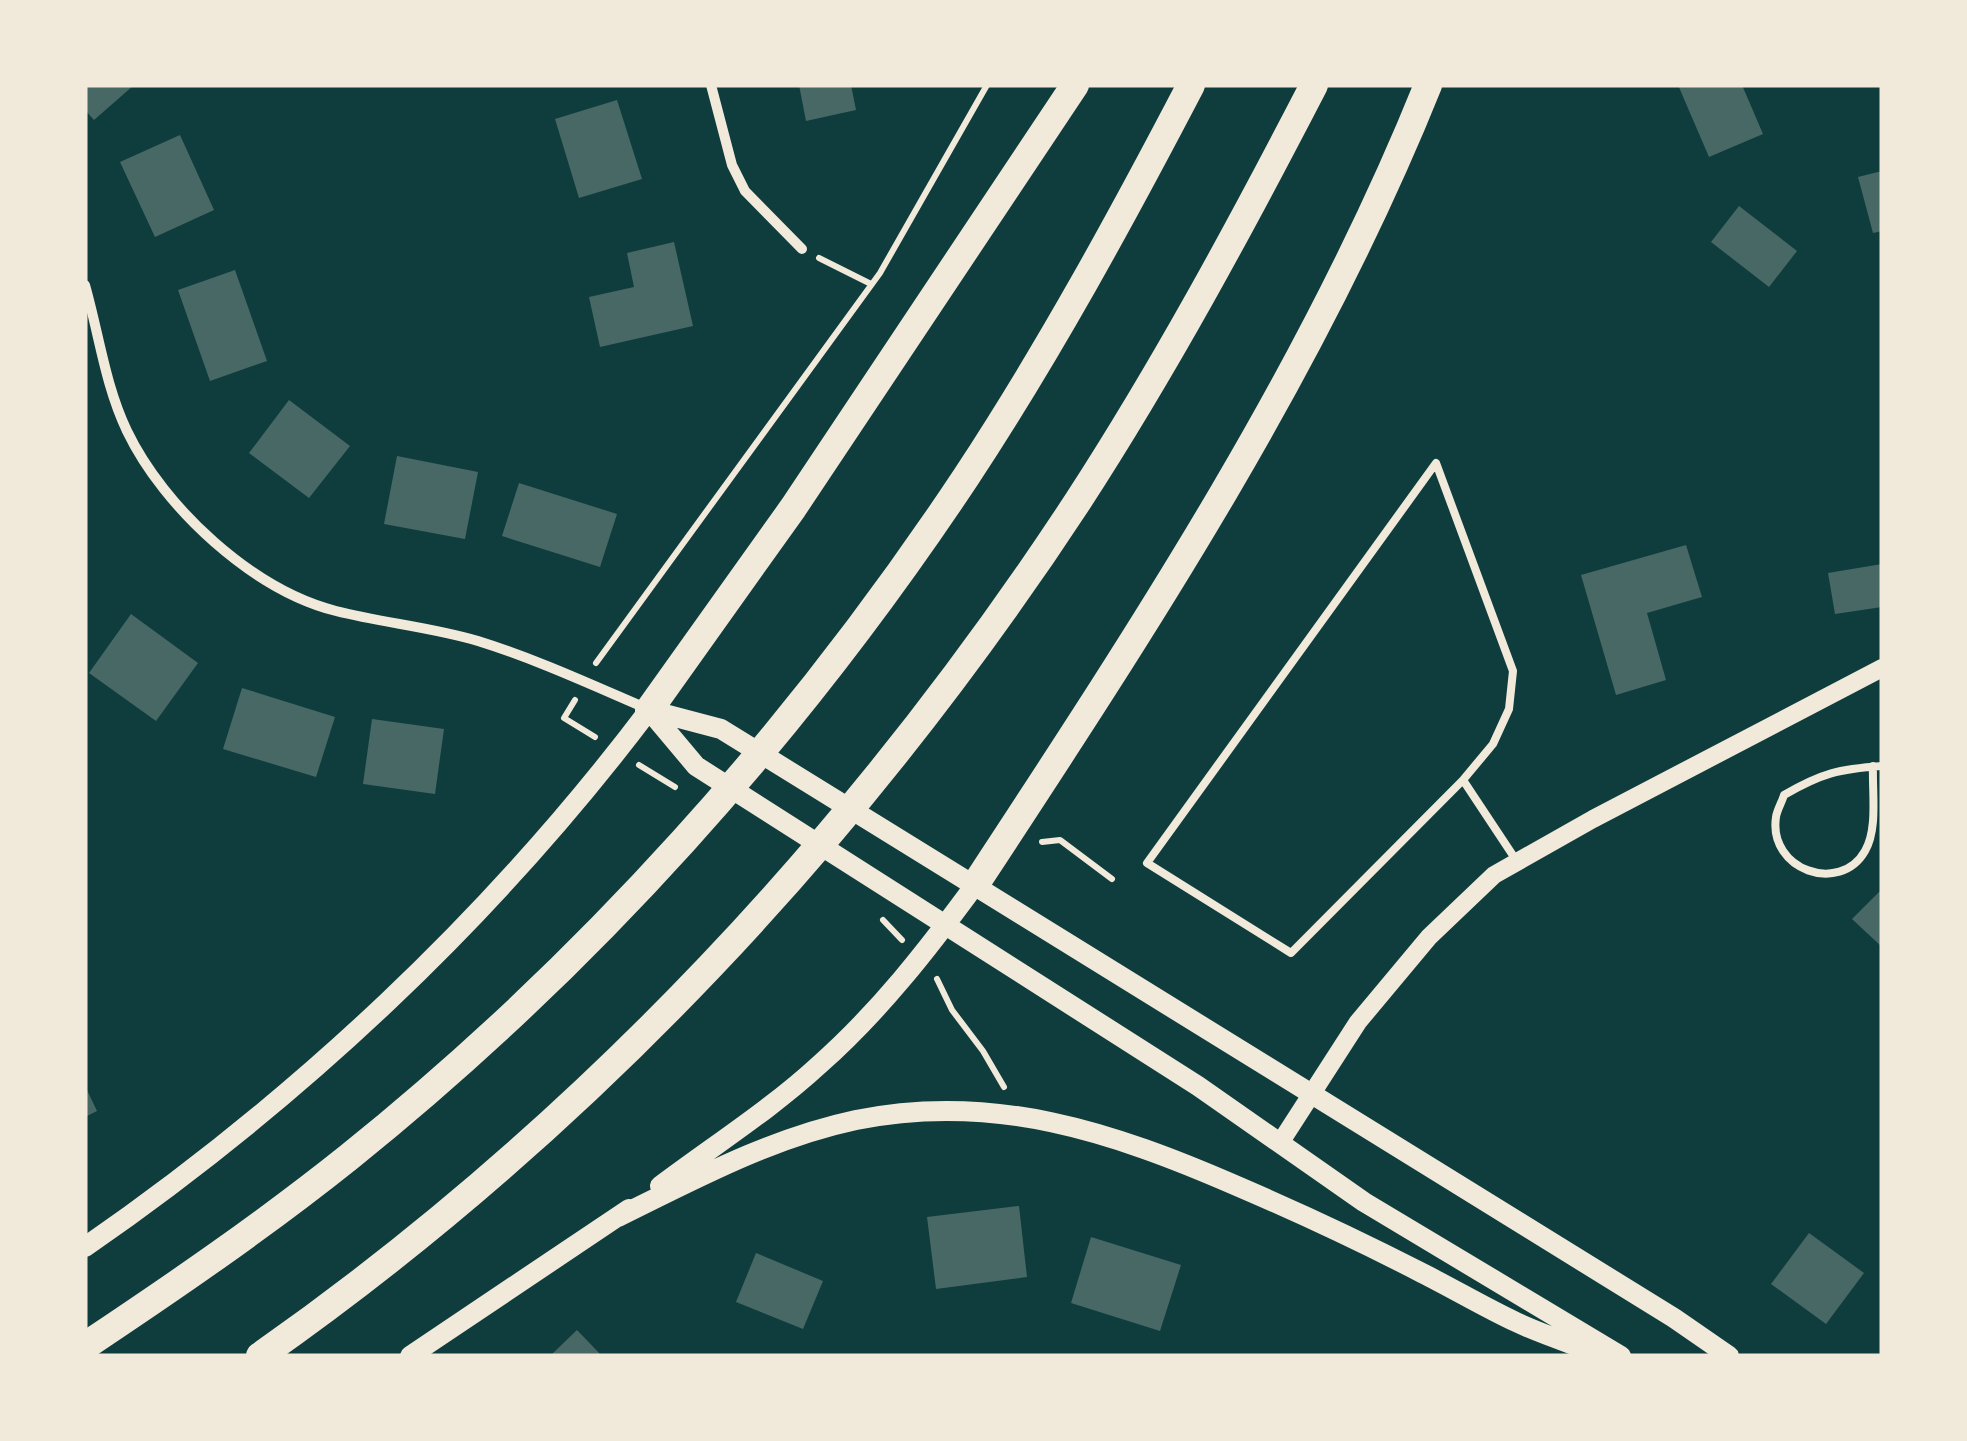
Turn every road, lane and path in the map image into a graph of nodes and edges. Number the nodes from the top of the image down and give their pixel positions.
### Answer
1 (711, 85) edge
2 (987, 85) edge
3 (1075, 85) edge
4 (1191, 85) edge
5 (1314, 85) edge
6 (1428, 85) edge
7 (802, 249) joint
8 (872, 284) junction
9 (85, 285) edge
10 (601, 655) dead end
11 (1882, 668) edge
12 (650, 710) junction
13 (1878, 766) edge
14 (1463, 780) junction
15 (1028, 850) dead end
16 (1516, 860) junction
17 (1112, 879) dead end
18 (974, 885) junction
19 (945, 925) junction
20 (942, 985) dead end
21 (1007, 1094) dead end
22 (1310, 1094) junction
23 (1280, 1143) junction
24 (618, 1217) junction
25 (85, 1248) edge
26 (85, 1346) edge
27 (260, 1356) edge
28 (410, 1356) edge
29 (1603, 1356) edge
30 (1620, 1356) edge
31 (1729, 1356) edge

1 - 7 street
2 - 8 path
3 - 12 highway
4 - 26 highway
5 - 27 highway
6 - 18 highway
7 - 8 path
8 - 10 path
9 - 12 street
11 - 16 street
12 - 18 main road
12 - 19 main road
12 - 25 main road
13 - 13 lane
14 - 14 lane
14 - 16 lane
15 - 17 path
16 - 22 street
18 - 19 main road
18 - 22 main road
19 - 23 main road
19 - 24 main road
20 - 21 path
22 - 23 street
22 - 31 main road
23 - 30 main road
24 - 28 main road
24 - 29 main road

